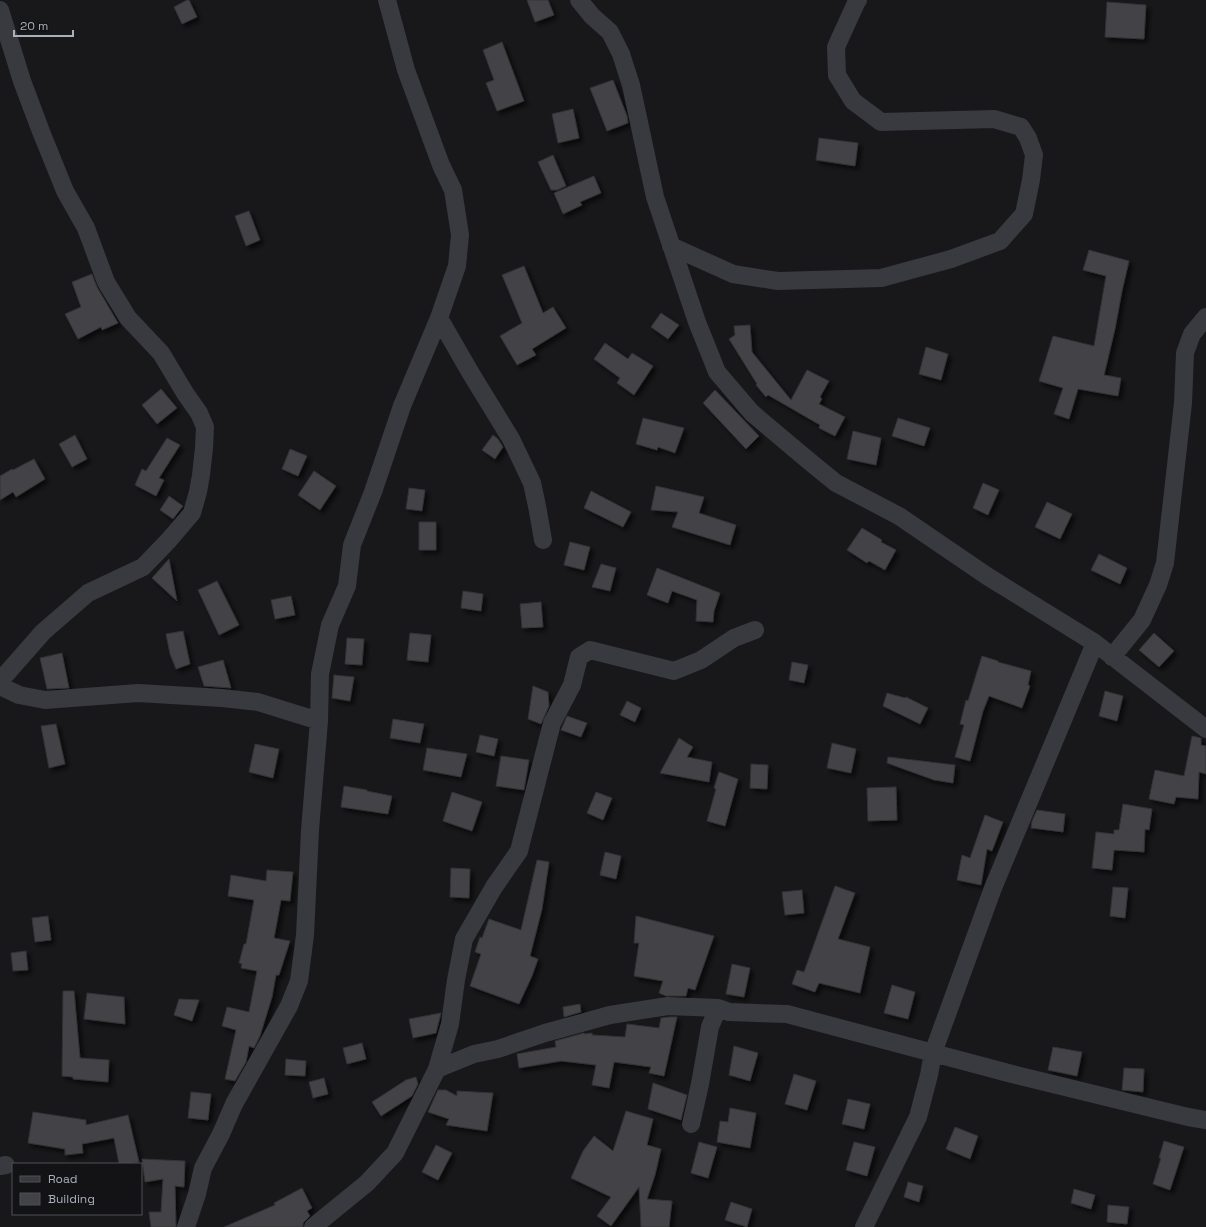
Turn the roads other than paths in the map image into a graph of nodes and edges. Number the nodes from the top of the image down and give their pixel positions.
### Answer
1 (387, 0) edge
2 (579, 0) edge
3 (858, 0) edge
4 (0, 10) edge
5 (672, 246) junction
6 (1206, 317) edge
7 (439, 318) junction
8 (543, 540) dead end
9 (755, 630) dead end
10 (1095, 643) junction
11 (1112, 657) junction
12 (0, 681) edge
13 (0, 686) edge
14 (319, 721) junction
15 (1206, 729) edge
16 (718, 1008) junction
17 (933, 1053) junction
18 (437, 1069) junction
19 (1206, 1120) edge
20 (691, 1124) dead end
21 (186, 1227) edge
22 (313, 1227) edge
23 (864, 1227) edge

1 - 7 street
2 - 5 street
3 - 5 street
4 - 12 street
5 - 10 street
6 - 11 street
7 - 8 street
7 - 14 street
9 - 18 street
10 - 11 street
10 - 17 street
11 - 15 street
13 - 14 street
14 - 21 street
16 - 17 street
16 - 18 street
16 - 20 street
17 - 19 street
17 - 23 street
18 - 22 street

